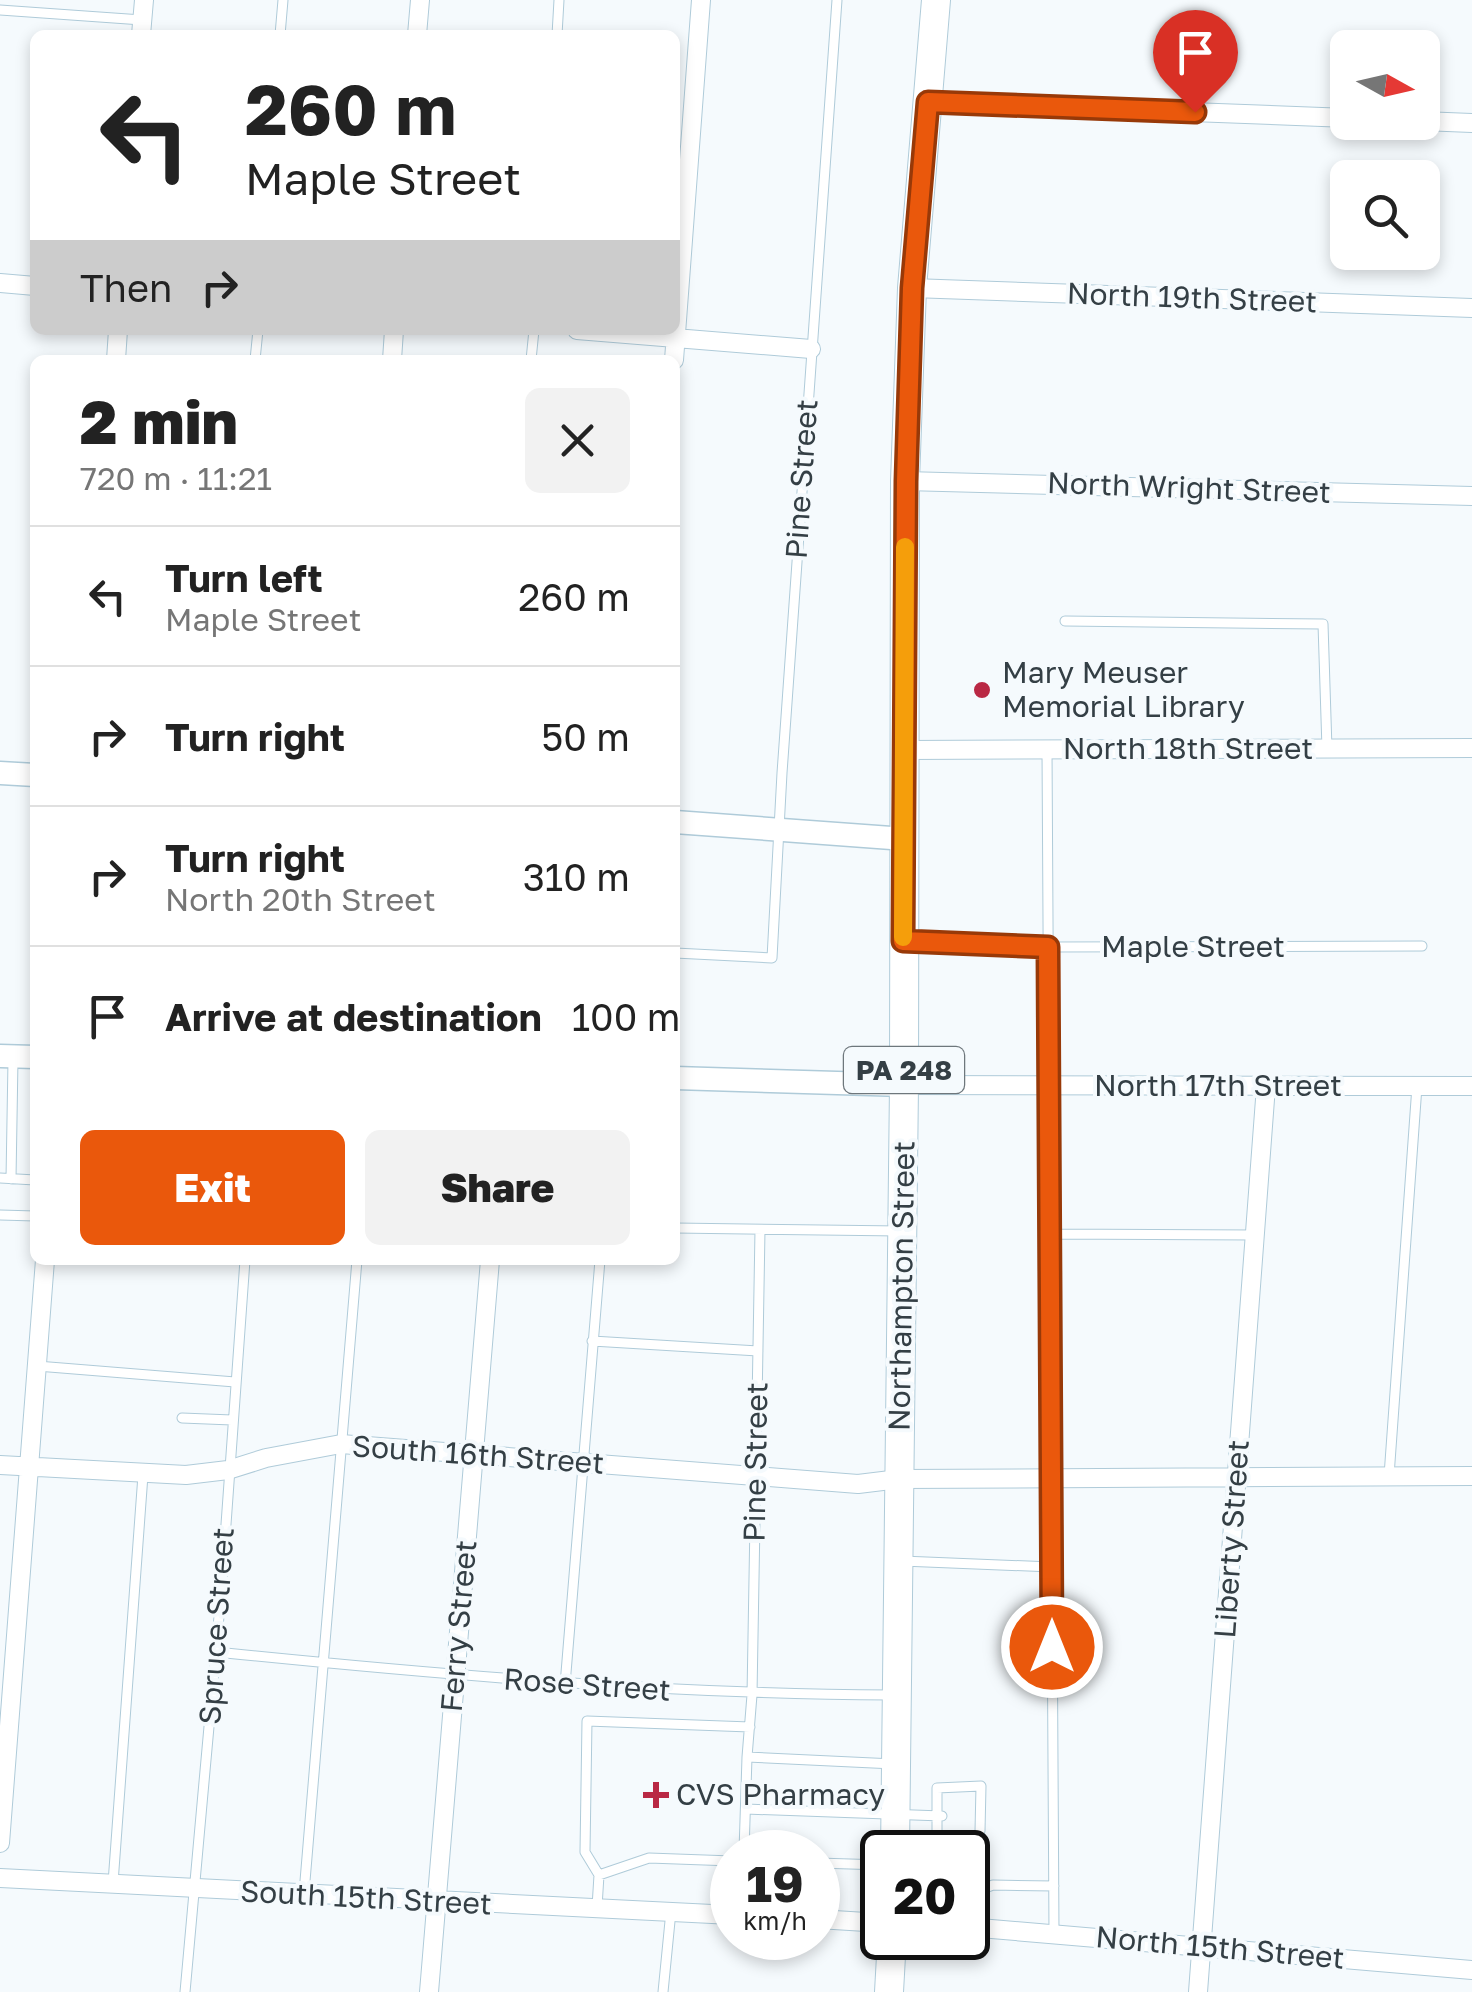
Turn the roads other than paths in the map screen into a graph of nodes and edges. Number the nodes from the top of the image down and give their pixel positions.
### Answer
1 (2, 0) edge
2 (144, 0) edge
3 (283, 0) edge
4 (420, 0) edge
5 (559, 0) edge
6 (701, 0) edge
7 (837, 0) edge
8 (936, 0) edge
9 (1, 10) edge
10 (142, 28) edge
11 (280, 30) edge
12 (417, 30) edge
13 (556, 30) edge
14 (928, 102) junction
15 (1330, 117) edge
16 (1440, 122) edge
17 (1472, 123) edge
18 (0, 283) edge
19 (680, 284) edge
20 (30, 286) edge
21 (912, 288) junction
22 (1472, 308) edge
23 (639, 335) edge
24 (676, 335) edge
25 (676, 338) junction
26 (811, 349) junction
27 (674, 355) edge
28 (906, 481) junction
29 (1472, 496) edge
30 (1064, 621) dead end
31 (1326, 748) junction
32 (1472, 748) edge
33 (1047, 749) junction
34 (905, 750) junction
35 (0, 773) edge
36 (30, 775) edge
37 (680, 822) edge
38 (780, 830) junction
39 (905, 839) junction
40 (903, 941) junction
41 (1422, 946) dead end
42 (1048, 947) junction
43 (680, 953) edge
44 (16, 1057) edge
45 (680, 1078) edge
46 (904, 1085) junction
47 (1049, 1085) junction
48 (1266, 1086) junction
49 (1416, 1086) junction
50 (1472, 1086) edge
51 (6, 1178) edge
52 (0, 1215) edge
53 (30, 1216) edge
54 (680, 1228) edge
55 (760, 1230) junction
56 (903, 1231) junction
57 (1050, 1234) junction
58 (1255, 1235) junction
59 (45, 1265) edge
60 (245, 1265) edge
61 (358, 1265) edge
62 (490, 1265) edge
63 (600, 1265) edge
64 (592, 1341) junction
65 (758, 1351) junction
66 (37, 1366) junction
67 (236, 1382) junction
68 (182, 1418) dead end
69 (232, 1420) junction
70 (341, 1444) junction
71 (474, 1454) junction
72 (582, 1462) junction
73 (0, 1465) edge
74 (29, 1466) junction
75 (228, 1470) junction
76 (144, 1475) junction
77 (756, 1476) junction
78 (1389, 1476) junction
79 (1472, 1476) edge
80 (1237, 1477) junction
81 (1051, 1478) junction
82 (899, 1479) junction
83 (899, 1561) junction
84 (1052, 1567) junction
85 (216, 1652) junction
86 (322, 1663) junction
87 (455, 1675) junction
88 (565, 1685) junction
89 (752, 1695) junction
90 (899, 1695) junction
91 (750, 1727) junction
92 (748, 1757) junction
93 (897, 1764) junction
94 (746, 1810) junction
95 (896, 1812) junction
96 (939, 1816) junction
97 (968, 1818) dead end
98 (980, 1818) junction
99 (745, 1830) edge
100 (896, 1830) edge
101 (940, 1830) edge
102 (980, 1830) edge
103 (0, 1843) edge
104 (710, 1860) edge
105 (599, 1876) junction
106 (0, 1878) edge
107 (113, 1886) junction
108 (990, 1886) edge
109 (1054, 1886) junction
110 (195, 1889) junction
111 (304, 1895) junction
112 (436, 1902) junction
113 (597, 1908) junction
114 (671, 1911) junction
115 (710, 1913) edge
116 (990, 1929) edge
117 (1054, 1933) junction
118 (1201, 1948) junction
119 (891, 1960) edge
120 (1472, 1970) edge
121 (185, 1992) edge
122 (428, 1992) edge
123 (664, 1992) edge
124 (889, 1992) edge
125 (1198, 1992) edge

1 - 9 lane
2 - 10 street
3 - 11 lane
4 - 12 street
5 - 13 lane
6 - 19 street
7 - 26 lane, Pine Street
8 - 14 main road, Northampton Street / PA 248
9 - 10 lane
14 - 15 street
14 - 21 main road, Northampton Street / PA 248
16 - 17 street
18 - 20 street
21 - 22 street, North 19th Street
21 - 28 main road, Northampton Street / PA 248
23 - 25 street
24 - 25 street
25 - 26 street
25 - 27 street
26 - 38 lane, Pine Street
28 - 29 street, North Wright Street
28 - 34 main road, Northampton Street / PA 248
30 - 31 lane
31 - 32 street, North 18th Street
31 - 33 street, North 18th Street
33 - 34 street, North 18th Street
33 - 42 lane
34 - 39 main road, Northampton Street / PA 248
35 - 36 street
37 - 38 street
38 - 39 street
38 - 43 lane, Pine Street
39 - 40 main road, Northampton Street / PA 248
40 - 42 lane, Maple Street
40 - 46 main road, Northampton Street / PA 248
41 - 42 lane, Maple Street
42 - 47 lane
44 - 51 lane
45 - 46 street
46 - 47 street, North 17th Street
46 - 56 main road, Northampton Street / PA 248
47 - 48 street, North 17th Street
47 - 57 lane
48 - 49 street, North 17th Street
48 - 58 street, Liberty Street
49 - 50 street, North 17th Street
49 - 78 lane
52 - 53 lane
54 - 55 lane
55 - 56 lane
55 - 65 lane, Pine Street
56 - 82 main road, Northampton Street / PA 248
57 - 58 lane
57 - 81 lane
58 - 80 street, Liberty Street
59 - 66 street
60 - 67 lane, Spruce Street
61 - 70 lane
62 - 71 street, Ferry Street
63 - 64 lane
64 - 65 lane
64 - 72 lane
65 - 77 lane, Pine Street
66 - 67 lane
66 - 74 street
67 - 69 lane, Spruce Street
68 - 69 lane
69 - 75 lane, Spruce Street
70 - 71 street, South 16th Street
70 - 75 street, South 16th Street
70 - 86 lane
71 - 72 street, South 16th Street
71 - 87 street, Ferry Street
72 - 77 street, South 16th Street
72 - 88 lane
73 - 74 street, South 16th Street
74 - 76 street, South 16th Street
74 - 103 street
75 - 76 street, South 16th Street
75 - 85 lane, Spruce Street
76 - 107 lane
77 - 82 street, South 16th Street
77 - 89 lane, Pine Street
78 - 79 street, South 16th Street
78 - 80 street, South 16th Street
80 - 81 street, South 16th Street
80 - 118 street, Liberty Street
81 - 82 street, South 16th Street
81 - 84 lane
82 - 83 main road, Northampton Street / PA 248
83 - 84 lane
83 - 90 main road, Northampton Street / PA 248
84 - 109 lane
85 - 86 lane, Rose Street
85 - 110 lane, Spruce Street
86 - 87 lane, Rose Street
86 - 111 lane
87 - 88 lane, Rose Street
87 - 112 street, Ferry Street
88 - 89 lane, Rose Street
89 - 90 lane, Rose Street
89 - 91 lane, Pine Street
90 - 93 main road, Northampton Street / PA 248
91 - 92 lane, Pine Street
91 - 105 lane
92 - 93 lane
92 - 94 lane, Pine Street
93 - 95 main road, Northampton Street / PA 248
94 - 95 lane
94 - 99 lane, Pine Street
95 - 96 lane
95 - 100 main road, Northampton Street / PA 248
96 - 98 lane
96 - 101 lane
97 - 98 lane
98 - 102 lane
104 - 105 lane
105 - 113 lane
106 - 107 street, South 15th Street
107 - 110 street, South 15th Street
108 - 109 lane
109 - 117 lane
110 - 111 street, South 15th Street
110 - 121 lane, Spruce Street
111 - 112 street, South 15th Street
112 - 113 street, South 15th Street
112 - 122 street, Ferry Street
113 - 114 street, South 15th Street
114 - 115 street, South 15th Street
114 - 123 lane
116 - 117 street, North 15th Street
117 - 118 street, North 15th Street
118 - 120 street, North 15th Street
118 - 125 street, Liberty Street
119 - 124 main road

